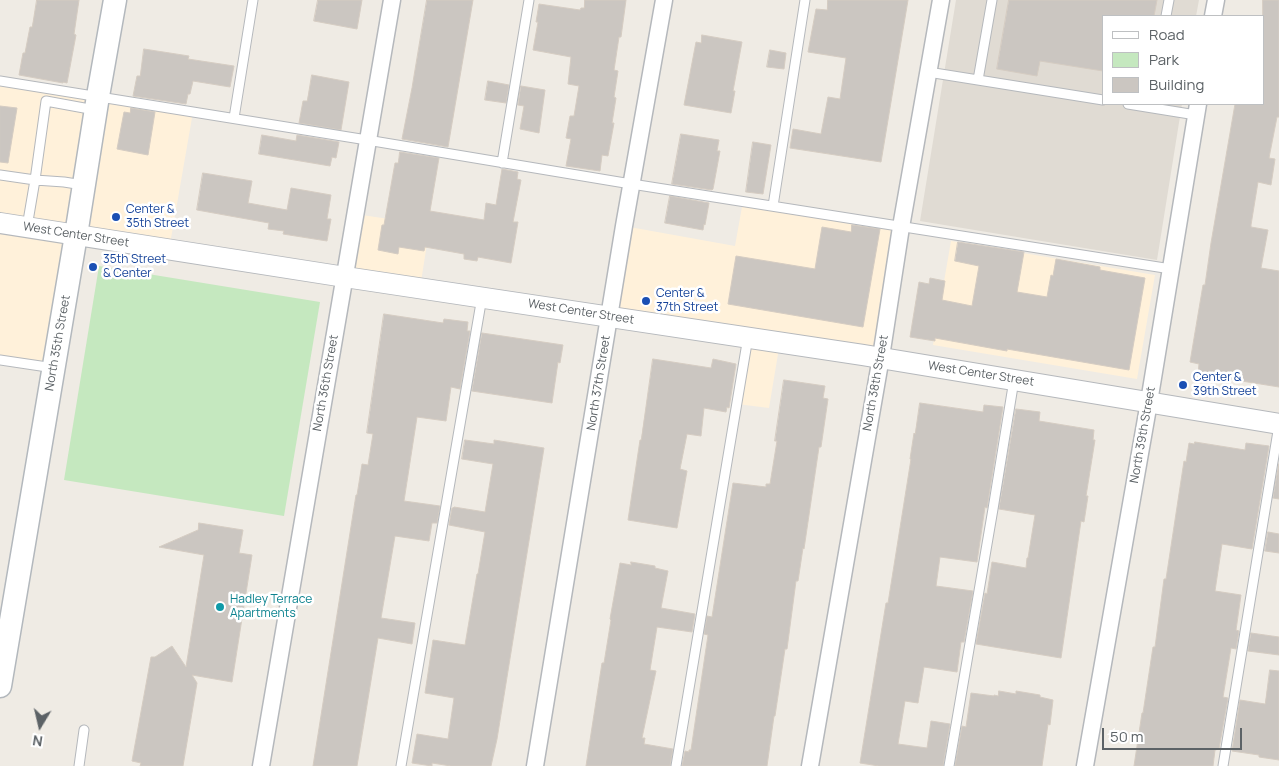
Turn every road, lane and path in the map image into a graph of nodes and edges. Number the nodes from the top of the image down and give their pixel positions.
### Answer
1 (114, 0) edge
2 (254, 0) edge
3 (392, 0) edge
4 (529, 0) edge
5 (664, 0) edge
6 (805, 0) edge
7 (941, 0) edge
8 (992, 0) edge
9 (1168, 0) edge
10 (1216, 0) edge
11 (1166, 15) edge
12 (1213, 15) edge
13 (928, 72) junction
14 (978, 80) junction
15 (0, 81) edge
16 (1102, 100) edge
17 (97, 103) junction
18 (1152, 106) edge
19 (1197, 109) edge
20 (234, 118) junction
21 (367, 140) junction
22 (502, 163) junction
23 (0, 175) edge
24 (35, 180) junction
25 (631, 184) junction
26 (84, 186) junction
27 (773, 206) junction
28 (0, 223) edge
29 (27, 227) junction
30 (901, 227) junction
31 (76, 235) junction
32 (1171, 268) junction
33 (345, 277) junction
34 (482, 297) junction
35 (609, 316) junction
36 (748, 337) junction
37 (881, 357) junction
38 (0, 360) edge
39 (54, 368) junction
40 (1014, 380) junction
41 (1149, 402) junction
42 (1279, 425) edge
43 (0, 686) edge
44 (84, 730) dead end
45 (79, 766) edge
46 (261, 766) edge
47 (401, 766) edge
48 (535, 766) edge
49 (676, 766) edge
50 (810, 766) edge
51 (948, 766) edge
52 (1085, 766) edge
53 (1223, 766) edge

1 - 17 main road, North 35th Street
2 - 20 lane
3 - 21 street, North 36th Street
4 - 22 lane
5 - 25 street, North 37th Street
6 - 27 lane
7 - 13 street, North 38th Street
8 - 14 lane
9 - 11 lane
10 - 12 street
13 - 14 lane
13 - 30 street, North 38th Street
14 - 16 lane
15 - 17 lane
17 - 20 lane
17 - 24 lane
17 - 26 main road, North 35th Street
18 - 19 lane
19 - 32 street, North 39th Street
20 - 21 lane
21 - 22 lane
21 - 33 street, North 36th Street
22 - 25 lane
23 - 24 lane
24 - 26 lane
24 - 29 lane
25 - 27 lane
25 - 35 street, North 37th Street
26 - 31 main road, North 35th Street
27 - 30 lane
28 - 29 street, West Center Street
29 - 31 street, West Center Street
30 - 32 lane
30 - 37 street, North 38th Street
31 - 33 street, West Center Street
31 - 39 main road, North 35th Street
32 - 41 street, North 39th Street
33 - 34 street, West Center Street
33 - 46 street, North 36th Street
34 - 35 street, West Center Street
34 - 47 lane
35 - 36 street, West Center Street
35 - 48 street, North 37th Street
36 - 37 street, West Center Street
36 - 49 lane
37 - 40 street, West Center Street
37 - 50 street, North 38th Street
38 - 39 lane
39 - 43 main road, North 35th Street
40 - 41 street, West Center Street
40 - 51 lane
41 - 42 street, West Center Street
41 - 52 street, North 39th Street
42 - 53 lane
44 - 45 lane

